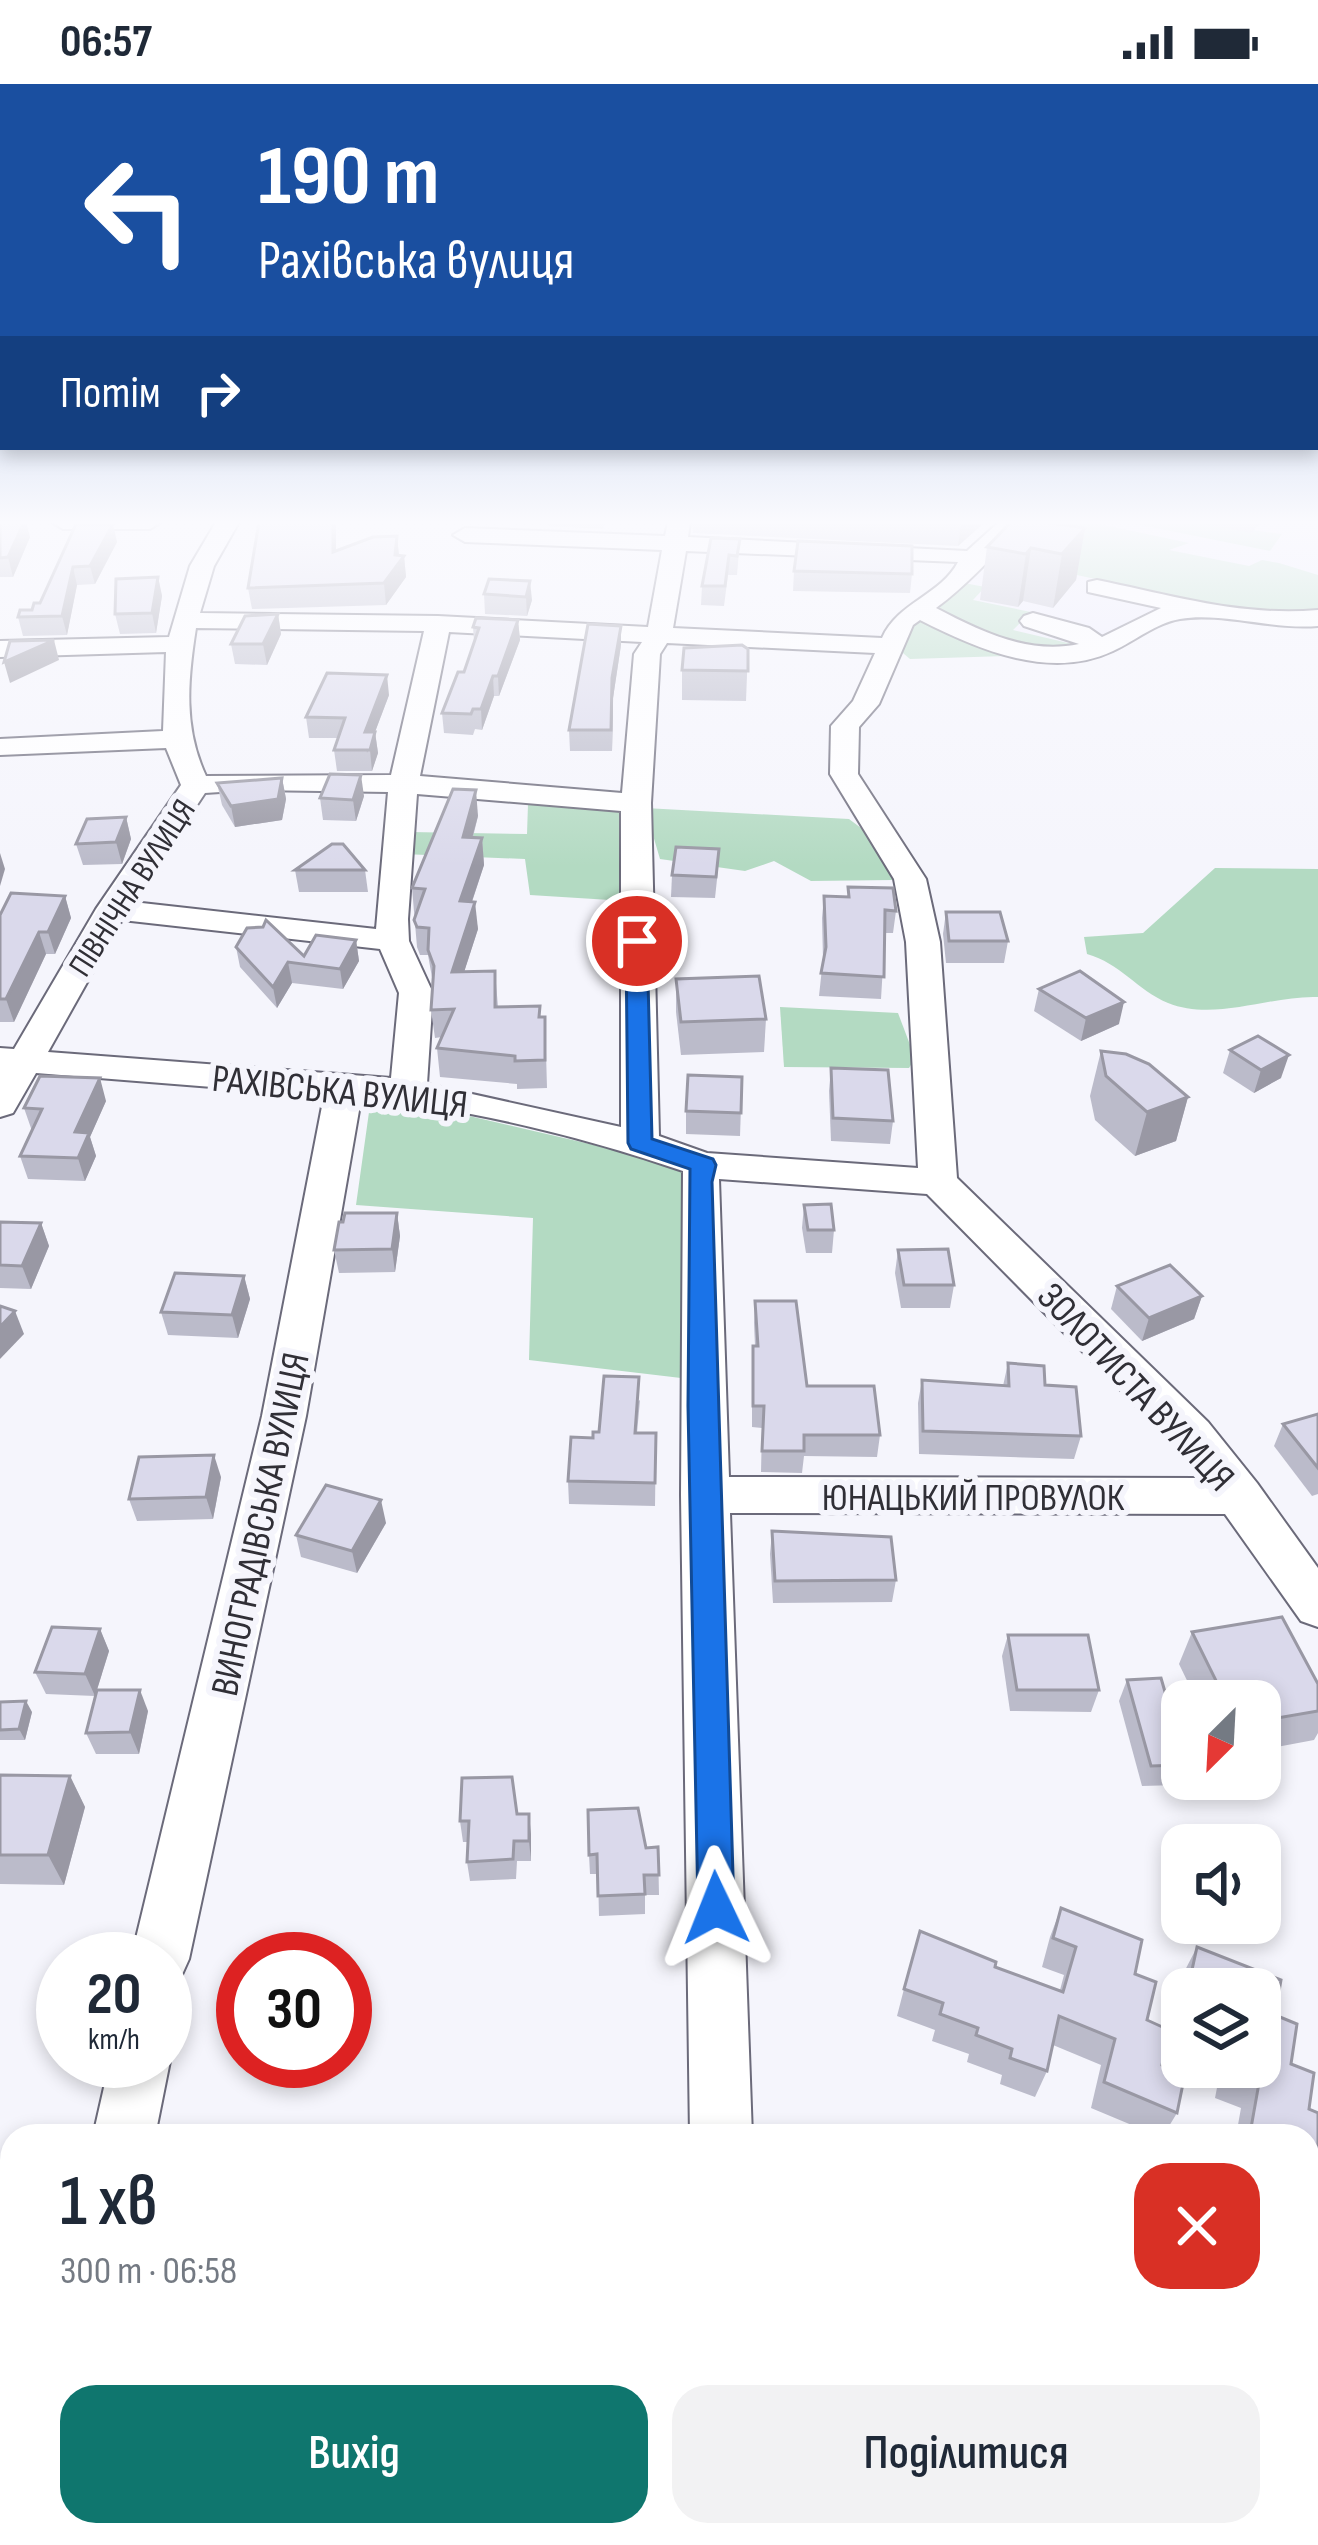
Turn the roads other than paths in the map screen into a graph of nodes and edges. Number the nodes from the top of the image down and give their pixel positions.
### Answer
1 (130, 637) edge
2 (182, 637) edge
3 (435, 637) edge
4 (657, 637) edge
5 (714, 637) edge
6 (894, 637) edge
7 (978, 637) edge
8 (1085, 637) edge
9 (1121, 637) edge
10 (889, 646) junction
11 (1100, 648) junction
12 (0, 649) edge
13 (177, 739) junction
14 (0, 747) edge
15 (196, 785) junction
16 (403, 786) junction
17 (636, 803) junction
18 (112, 909) junction
19 (394, 941) junction
20 (11, 1060) edge
21 (344, 1087) junction
22 (408, 1090) junction
23 (0, 1105) edge
24 (640, 1143) junction
25 (704, 1165) junction
26 (938, 1182) junction
27 (704, 1495) junction
28 (1241, 1496) junction
29 (1318, 1606) edge
30 (166, 1932) edge
31 (134, 2088) edge
32 (127, 2124) edge
33 (721, 2124) edge

1 - 12 street
2 - 13 street, ПІВНІЧНА ВУЛИЦЯ
3 - 16 street
4 - 17 street
5 - 10 street
6 - 10 street
7 - 11 street
8 - 11 street
9 - 11 street
10 - 26 street
13 - 14 street
13 - 15 street, ПІВНІЧНА ВУЛИЦЯ
15 - 16 street
15 - 18 street, ПІВНІЧНА ВУЛИЦЯ
16 - 17 street
16 - 19 street
17 - 24 street
18 - 19 street
18 - 20 street, ПІВНІЧНА ВУЛИЦЯ
19 - 22 street
20 - 21 street, РАХІВСЬКА ВУЛИЦЯ
20 - 23 street, ПІВНІЧНА ВУЛИЦЯ
21 - 22 street, РАХІВСЬКА ВУЛИЦЯ
21 - 30 street, ВИНОГРАДІВСЬКА ВУЛИЦЯ
22 - 24 street, РАХІВСЬКА ВУЛИЦЯ
24 - 25 street, РАХІВСЬКА ВУЛИЦЯ
25 - 26 street, РАХІВСЬКА ВУЛИЦЯ
25 - 27 street
26 - 28 street, ЗОЛОТИСТА ВУЛИЦЯ
27 - 28 street, ЮНАЦЬКИЙ ПРОВУЛОК
27 - 33 street
28 - 29 street, ЗОЛОТИСТА ВУЛИЦЯ
31 - 32 street

